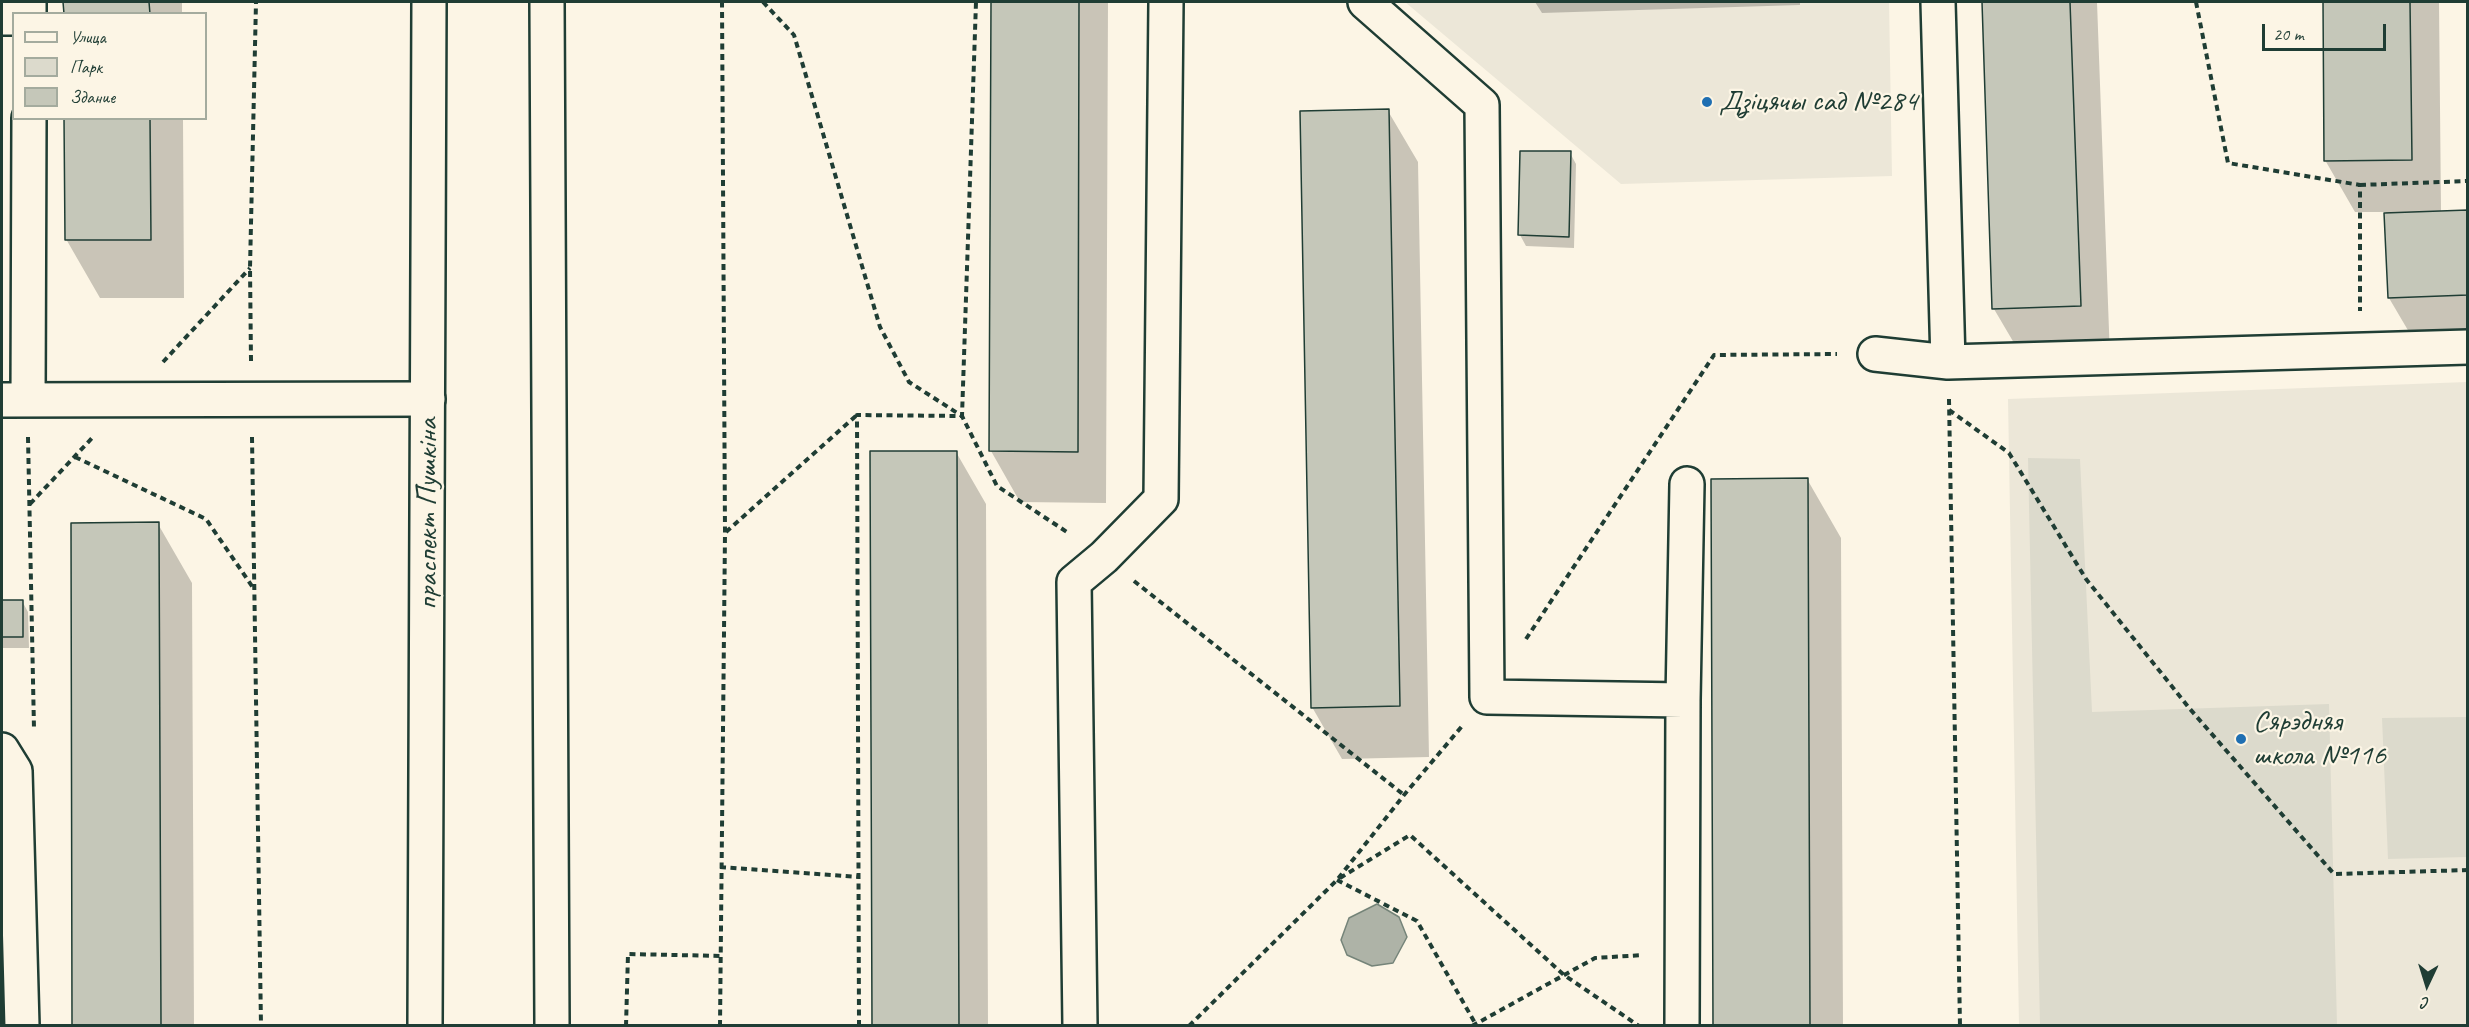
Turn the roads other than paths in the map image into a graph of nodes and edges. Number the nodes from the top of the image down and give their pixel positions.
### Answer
1 (429, 2) edge
2 (548, 2) edge
3 (1166, 2) edge
4 (1365, 2) edge
5 (1938, 2) edge
6 (29, 120) edge
7 (2468, 347) edge
8 (1875, 354) dead end
9 (1948, 362) junction
10 (428, 399) junction
11 (14, 400) edge
12 (1687, 484) dead end
13 (1683, 700) junction
14 (2, 750) edge
15 (22, 1026) edge
16 (425, 1026) edge
17 (552, 1026) edge
18 (1080, 1026) edge
19 (1682, 1026) edge

1 - 10 main road, праспект Пушкіна
2 - 17 main road
3 - 18 main road
4 - 13 main road
5 - 9 main road
6 - 11 main road
7 - 9 main road
8 - 9 main road
10 - 11 main road
10 - 16 main road, праспект Пушкіна
12 - 13 main road
13 - 19 main road
14 - 15 main road

